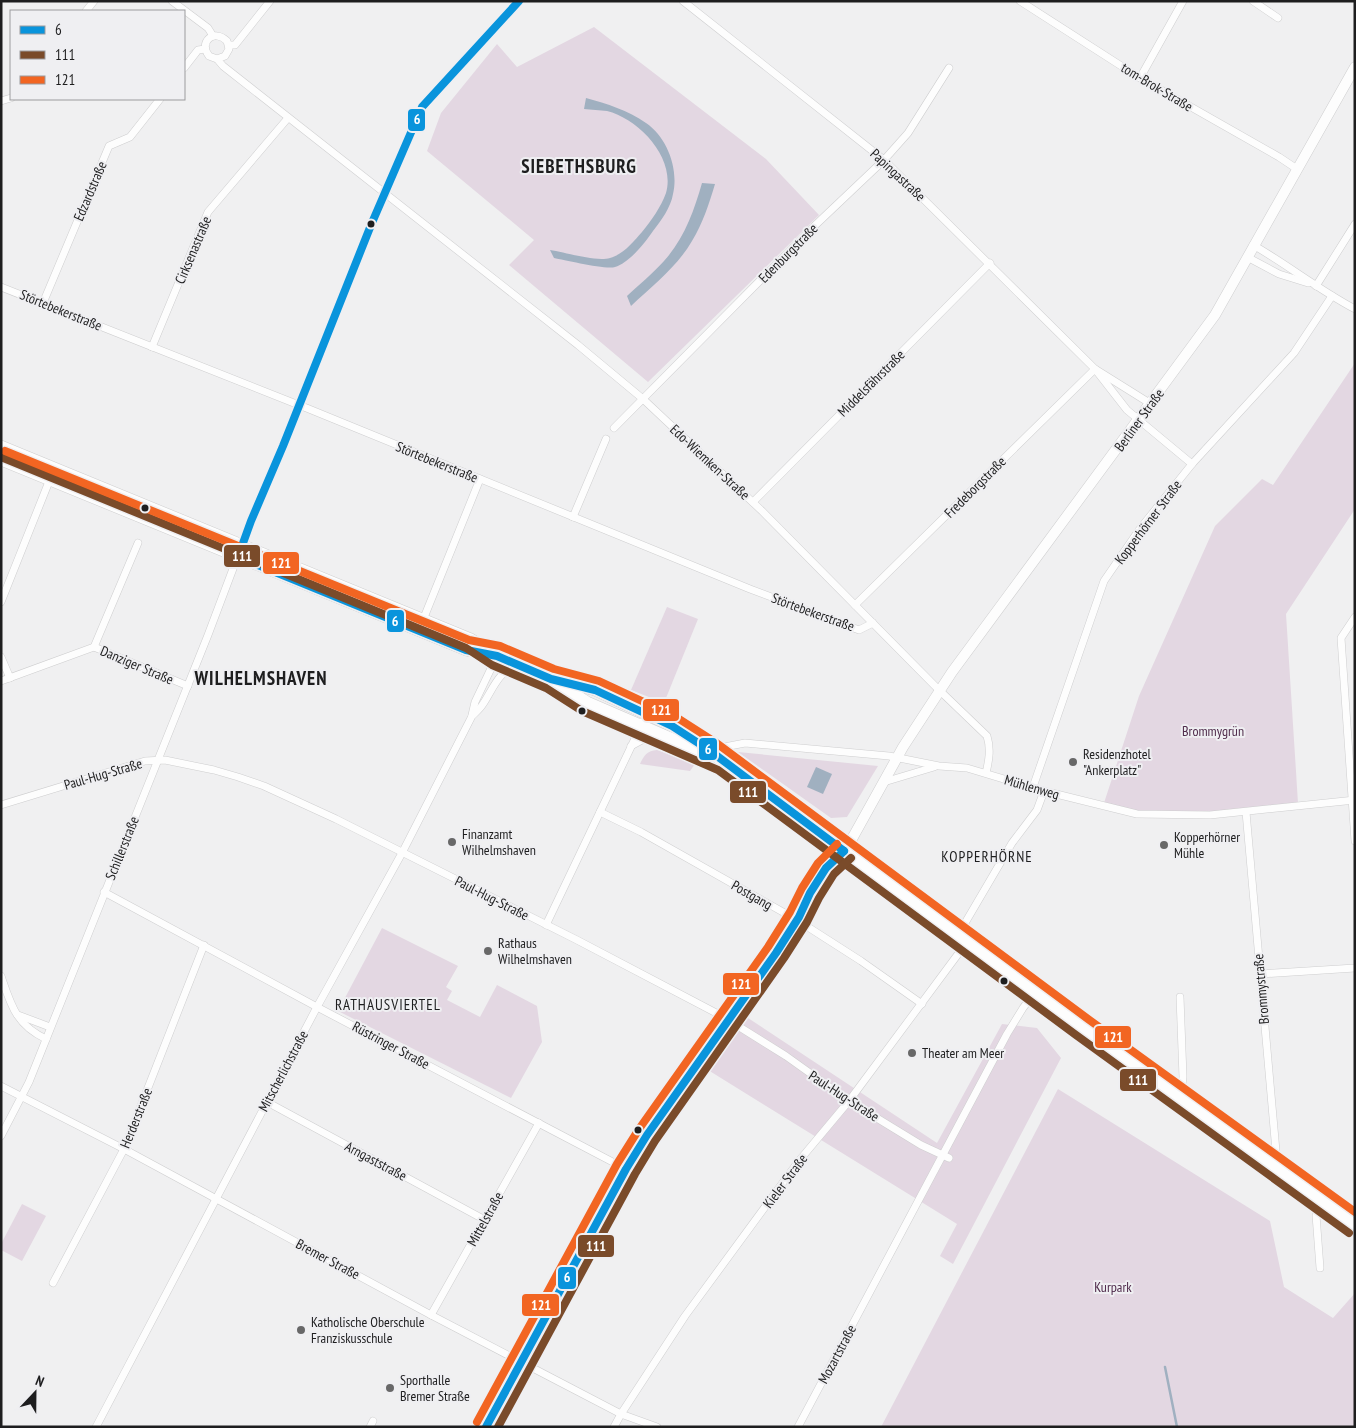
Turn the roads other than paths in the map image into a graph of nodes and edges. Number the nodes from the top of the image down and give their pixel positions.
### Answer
1 (172, 1) edge
2 (270, 1) edge
3 (519, 1) edge
4 (683, 1) edge
5 (1020, 1) edge
6 (1184, 1) edge
7 (1253, 1) edge
8 (184, 10) edge
9 (185, 11) edge
10 (1278, 18) dead end
11 (213, 36) junction
12 (228, 45) junction
13 (205, 50) junction
14 (217, 59) junction
15 (185, 67) edge
16 (1355, 67) edge
17 (949, 68) dead end
18 (1140, 78) junction
19 (159, 100) edge
20 (288, 118) junction
21 (884, 160) junction
22 (1297, 169) junction
23 (384, 193) junction
24 (1355, 224) edge
25 (1253, 245) junction
26 (1246, 257) junction
27 (990, 263) junction
28 (1, 286) edge
29 (1316, 286) junction
30 (1332, 296) junction
31 (43, 303) junction
32 (1355, 309) edge
33 (152, 347) junction
34 (1095, 369) junction
35 (643, 398) junction
36 (1151, 404) junction
37 (298, 405) junction
38 (1139, 421) junction
39 (614, 428) dead end
40 (606, 439) dead end
41 (1, 446) edge
42 (1, 460) edge
43 (1192, 464) junction
44 (50, 479) junction
45 (480, 479) junction
46 (753, 502) junction
47 (573, 517) junction
48 (138, 543) dead end
49 (242, 545) junction
50 (238, 557) junction
51 (1, 602) edge
52 (855, 605) junction
53 (1355, 617) edge
54 (423, 620) junction
55 (873, 623) junction
56 (94, 647) junction
57 (497, 656) junction
58 (1, 658) edge
59 (518, 665) junction
60 (10, 678) junction
61 (551, 679) junction
62 (1, 681) edge
63 (188, 686) junction
64 (940, 691) junction
65 (632, 706) junction
66 (472, 716) junction
67 (664, 722) junction
68 (640, 726) junction
69 (657, 732) junction
70 (631, 746) junction
71 (709, 750) junction
72 (897, 757) junction
73 (158, 760) junction
74 (723, 761) junction
75 (939, 766) junction
76 (986, 773) junction
77 (884, 782) junction
78 (1033, 787) junction
79 (1044, 791) junction
80 (1353, 800) edge
81 (1, 805) edge
82 (600, 812) junction
83 (1246, 812) junction
84 (1355, 842) edge
85 (844, 851) junction
86 (402, 853) junction
87 (104, 892) junction
88 (798, 919) junction
89 (546, 925) junction
90 (962, 939) junction
91 (204, 945) junction
92 (1355, 968) edge
93 (1260, 974) junction
94 (1, 976) edge
95 (1035, 992) junction
96 (1180, 997) dead end
97 (922, 1004) junction
98 (317, 1007) junction
99 (16, 1013) junction
100 (729, 1021) junction
101 (50, 1027) junction
102 (46, 1039) junction
103 (1, 1086) edge
104 (1175, 1095) junction
105 (22, 1096) junction
106 (849, 1101) junction
107 (267, 1102) junction
108 (539, 1123) junction
109 (1, 1136) edge
110 (124, 1149) junction
111 (946, 1156) junction
112 (1268, 1162) junction
113 (626, 1169) junction
114 (216, 1199) junction
115 (1322, 1202) junction
116 (485, 1220) junction
117 (1355, 1225) edge
118 (1320, 1268) dead end
119 (53, 1283) dead end
120 (431, 1315) junction
121 (521, 1361) junction
122 (621, 1414) junction
123 (96, 1427) edge
124 (486, 1427) edge
125 (614, 1427) edge
126 (657, 1427) edge
127 (798, 1427) edge

1 - 8 street
2 - 12 street
3 - 23 street, Schillerstraße
4 - 21 street, Papingastraße
5 - 18 street, tom-Brok-Straße
6 - 18 street
7 - 10 street
9 - 11 street
11 - 12 street
11 - 13 street
12 - 14 street
13 - 14 street, Edo-Wiemken-Straße
13 - 15 street
14 - 20 street, Edo-Wiemken-Straße
16 - 22 main road, Berliner Straße
17 - 21 street, Edenburgstraße
18 - 22 street, tom-Brok-Straße
19 - 31 street, Edzardstraße
20 - 23 street, Edo-Wiemken-Straße
20 - 33 street, Cirksenastraße
21 - 27 street, Papingastraße
21 - 35 street, Edenburgstraße
22 - 25 main road, Berliner Straße
23 - 35 street, Edo-Wiemken-Straße
23 - 37 street, Schillerstraße
24 - 29 street
25 - 26 main road, Berliner Straße
25 - 29 street
26 - 29 street
26 - 36 main road, Berliner Straße
27 - 34 street, Papingastraße
27 - 46 street, Middelsfährstraße
28 - 31 street, Störtebekerstraße
29 - 30 street
30 - 32 street
30 - 43 street, Kopperhörner Straße
31 - 33 street, Störtebekerstraße
33 - 37 street, Störtebekerstraße
34 - 36 street, Papingastraße
34 - 38 street, Papingastraße
34 - 52 street, Fredeborgstraße
35 - 39 street, Edenburgstraße
35 - 46 street, Edo-Wiemken-Straße
36 - 38 main road, Berliner Straße
37 - 45 street, Störtebekerstraße
37 - 49 street, Schillerstraße
38 - 43 street, Papingastraße
38 - 64 main road, Berliner Straße
40 - 47 street
41 - 49 main road
42 - 44 main road
43 - 78 street, Kopperhörner Straße
44 - 50 main road
44 - 51 street
45 - 47 street, Störtebekerstraße
45 - 54 street
46 - 52 street, Edo-Wiemken-Straße
47 - 55 street, Störtebekerstraße
48 - 56 street
49 - 50 street, Schillerstraße
49 - 54 main road
50 - 57 main road
50 - 63 street, Schillerstraße
52 - 55 street, Edo-Wiemken-Straße
53 - 80 street
54 - 57 main road
55 - 64 street, Edo-Wiemken-Straße
56 - 60 street, Danziger Straße
56 - 63 street, Danziger Straße
57 - 59 main road
57 - 66 street, Mitscherlichstraße
58 - 60 street
59 - 61 main road
59 - 66 street, Mitscherlichstraße
60 - 62 street, Danziger Straße
61 - 65 main road
61 - 68 main road
63 - 73 street, Schillerstraße
64 - 72 main road, Berliner Straße
64 - 76 street, Edo-Wiemken-Straße
65 - 67 main road
65 - 68 street
66 - 86 street, Mitscherlichstraße
67 - 68 street
67 - 71 main road
68 - 69 main road
68 - 70 street
69 - 70 street
69 - 74 main road
70 - 82 street
71 - 72 street, Mühlenweg
71 - 74 main road
72 - 75 street, Mühlenweg
72 - 77 main road, Berliner Straße
73 - 81 street, Paul-Hug-Straße
73 - 86 street, Paul-Hug-Straße
73 - 87 street, Schillerstraße
74 - 85 main road
75 - 76 street, Mühlenweg
75 - 77 street
76 - 78 street, Mühlenweg
77 - 85 main road, Berliner Straße
78 - 79 street, Mühlenweg
79 - 83 street, Mühlenweg
79 - 90 street
80 - 83 street, Mühlenweg
80 - 84 street
82 - 88 street, Postgang
82 - 89 street
83 - 93 street, Brommystraße
85 - 88 main road, Berliner Straße
85 - 90 main road
86 - 89 street, Paul-Hug-Straße
86 - 98 street, Mitscherlichstraße
87 - 91 street, Rüstringer Straße
87 - 101 street, Schillerstraße
88 - 97 street, Postgang
88 - 100 main road, Berliner Straße
89 - 100 street, Paul-Hug-Straße
90 - 95 main road
90 - 97 street, Kieler Straße
91 - 98 street, Rüstringer Straße
91 - 110 street, Herderstraße
92 - 93 street
93 - 112 street, Brommystraße
94 - 99 street
95 - 104 main road
95 - 111 street, Mozartstraße
96 - 104 street
97 - 106 street, Kieler Straße
98 - 107 street, Mitscherlichstraße
98 - 108 street, Rüstringer Straße
99 - 101 street
99 - 102 street
100 - 106 street, Paul-Hug-Straße
100 - 113 main road, Berliner Straße
101 - 102 street, Schillerstraße
102 - 105 street, Schillerstraße
103 - 105 street, Bremer Straße
104 - 112 main road
105 - 109 street, Schillerstraße
105 - 110 street, Bremer Straße
106 - 111 street, Paul-Hug-Straße
106 - 122 street, Kieler Straße
107 - 114 street, Mitscherlichstraße
107 - 116 street, Arngaststraße
108 - 113 street, Rüstringer Straße
108 - 116 street, Mittelstraße
110 - 114 street, Bremer Straße
110 - 119 street, Herderstraße
111 - 127 street, Mozartstraße
112 - 115 main road
113 - 121 main road, Berliner Straße
114 - 120 street, Bremer Straße
114 - 123 street, Mitscherlichstraße
115 - 117 main road
115 - 118 street
116 - 120 street, Mittelstraße
120 - 121 street, Bremer Straße
121 - 122 street, Bremer Straße
121 - 124 main road, Berliner Straße
122 - 125 street, Kieler Straße
122 - 126 street, Bremer Straße

